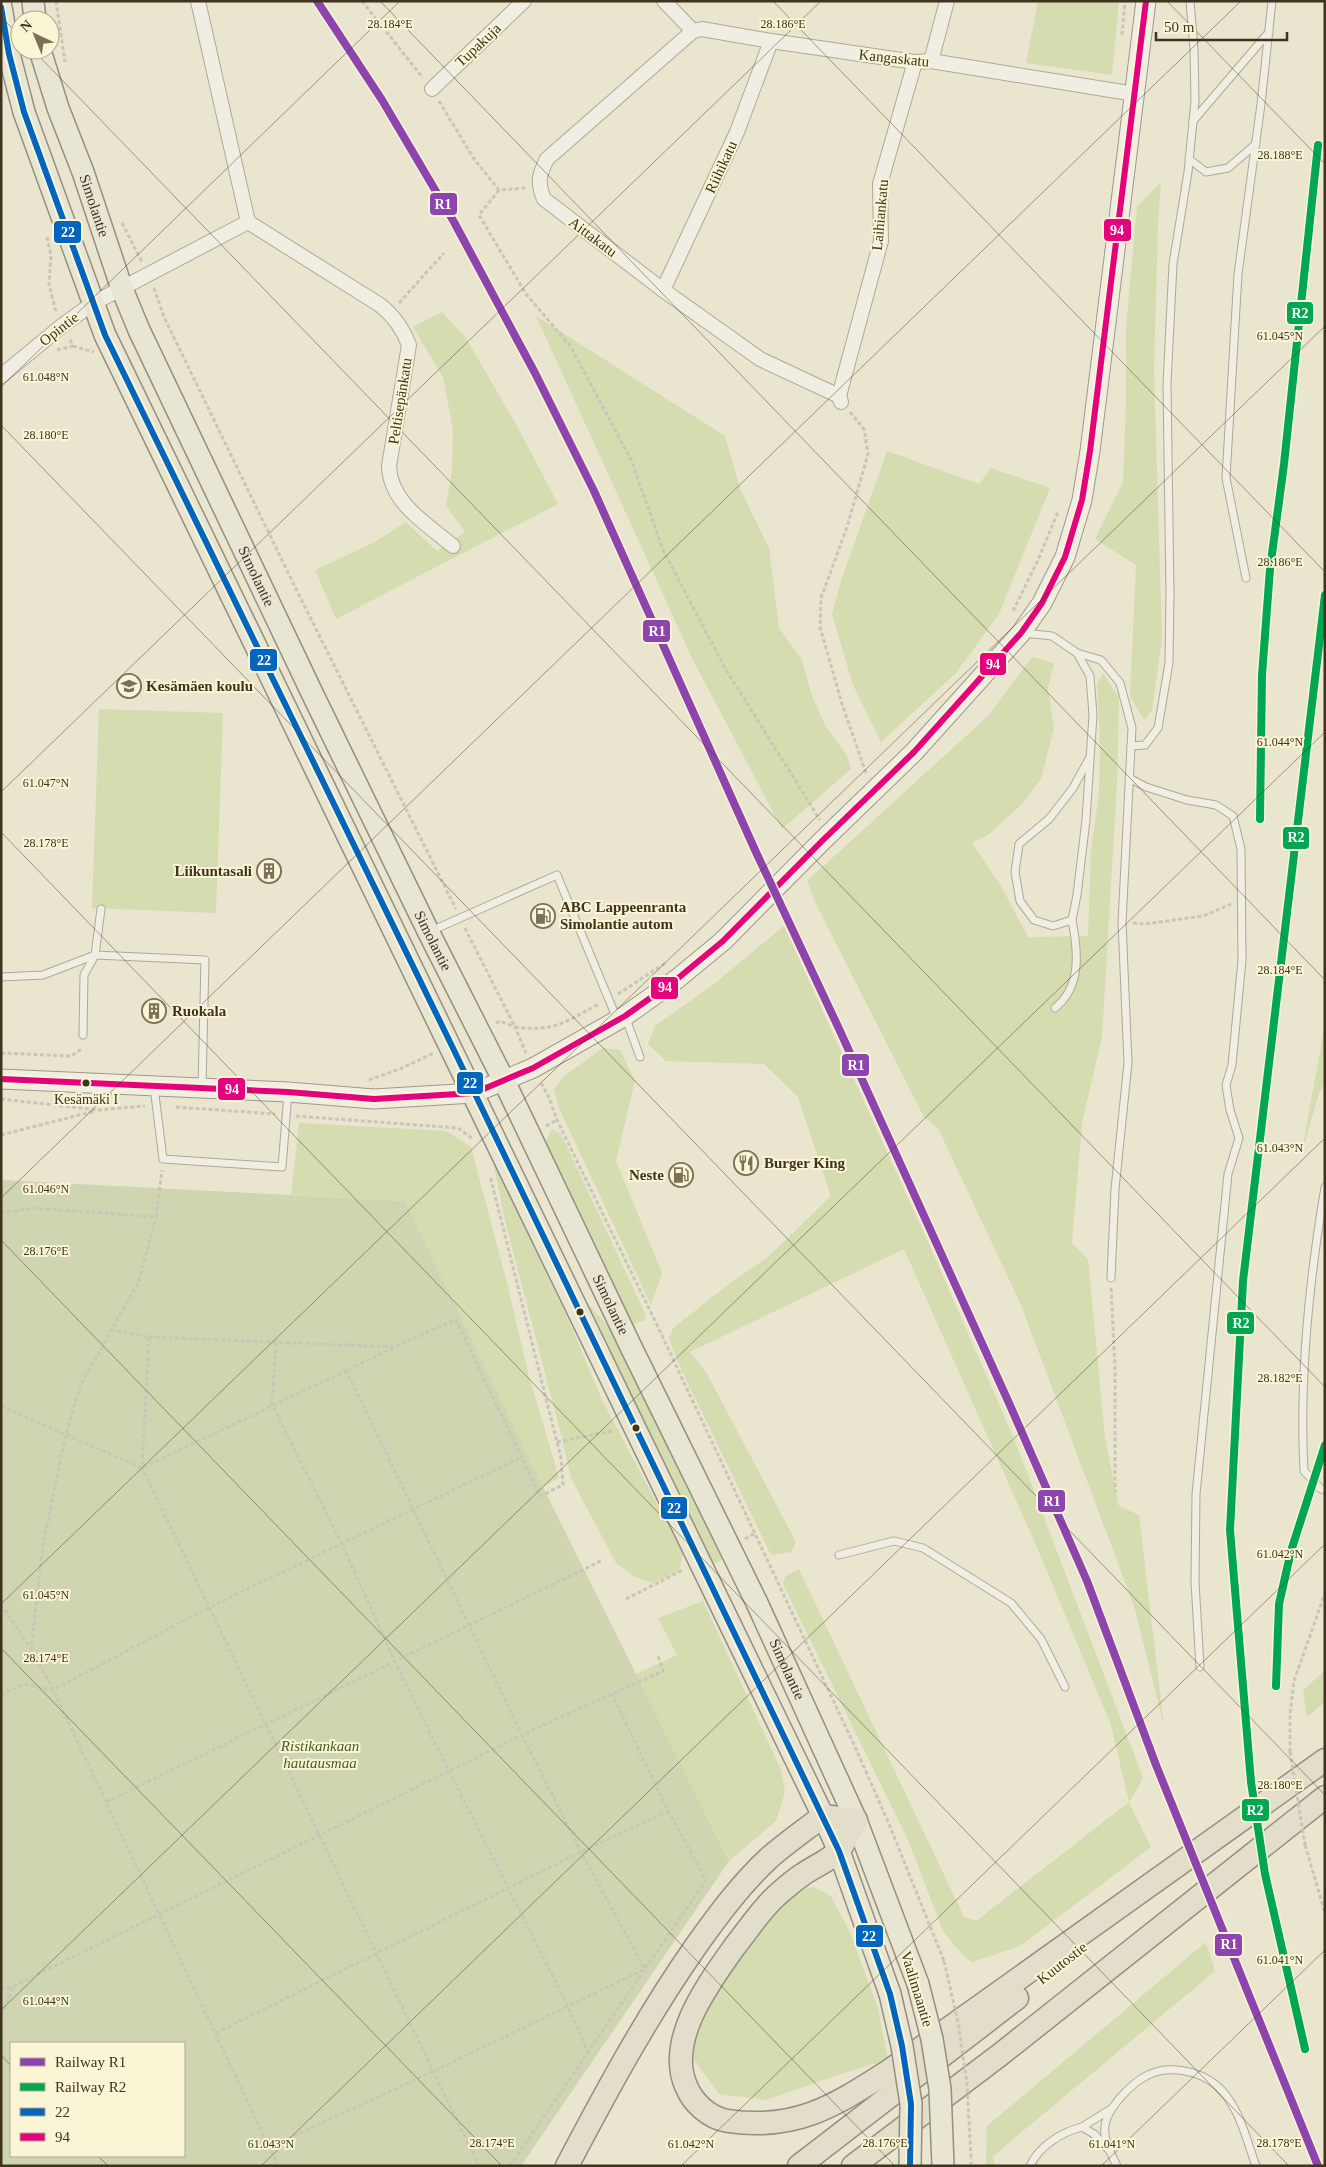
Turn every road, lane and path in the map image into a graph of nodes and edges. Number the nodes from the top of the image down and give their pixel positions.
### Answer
1 (56, 1) edge
2 (198, 1) edge
3 (362, 1) edge
4 (524, 1) edge
5 (664, 1) edge
6 (948, 1) edge
7 (1125, 1) edge
8 (1190, 1) edge
9 (1272, 1) edge
10 (1147, 3) edge
11 (1, 7) edge
12 (693, 31) junction
13 (1269, 32) junction
14 (1122, 37) dead end
15 (771, 41) junction
16 (43, 60) edge
17 (915, 62) junction
18 (931, 62) junction
19 (67, 71) dead end
20 (432, 89) junction
21 (1135, 94) junction
22 (1193, 121) junction
23 (1256, 144) junction
24 (1190, 159) junction
25 (539, 187) junction
26 (499, 190) junction
27 (118, 214) dead end
28 (248, 222) junction
29 (46, 228) dead end
30 (149, 274) junction
31 (122, 289) junction
32 (663, 290) junction
33 (92, 304) junction
34 (63, 325) junction
35 (56, 350) dead end
36 (1, 376) edge
37 (840, 399) junction
38 (1058, 511) dead end
39 (453, 546) dead end
40 (1246, 578) dead end
41 (1009, 617) dead end
42 (1021, 633) junction
43 (1076, 653) junction
44 (1131, 746) junction
45 (1090, 757) junction
46 (873, 769) dead end
47 (1129, 778) junction
48 (827, 814) dead end
49 (820, 820) junction
50 (813, 827) dead end
51 (1241, 892) junction
52 (101, 909) dead end
53 (460, 918) junction
54 (1072, 920) junction
55 (1122, 922) junction
56 (428, 933) junction
57 (95, 955) junction
58 (673, 958) dead end
59 (1, 977) edge
60 (608, 999) junction
61 (1055, 1008) dead end
62 (621, 1018) junction
63 (514, 1027) junction
64 (479, 1032) junction
65 (82, 1035) joint
66 (451, 1044) junction
67 (1, 1053) edge
68 (640, 1057) dead end
69 (533, 1068) junction
70 (1, 1079) edge
71 (368, 1081) dead end
72 (504, 1082) junction
73 (202, 1088) junction
74 (288, 1092) junction
75 (474, 1093) junction
76 (155, 1096) junction
77 (1, 1099) edge
78 (98, 1110) junction
79 (286, 1115) junction
80 (1, 1135) edge
81 (477, 1142) dead end
82 (163, 1159) junction
83 (489, 1171) dead end
84 (1325, 1187) edge
85 (1, 1213) edge
86 (156, 1218) junction
87 (1111, 1278) joint
88 (111, 1330) junction
89 (149, 1337) junction
90 (276, 1343) junction
91 (393, 1348) junction
92 (346, 1370) junction
93 (272, 1405) junction
94 (1, 1406) edge
95 (612, 1431) dead end
96 (66, 1434) junction
97 (556, 1442) junction
98 (522, 1457) junction
99 (142, 1468) junction
100 (1325, 1490) edge
101 (1115, 1492) dead end
102 (414, 1509) junction
103 (342, 1544) junction
104 (839, 1555) dead end
105 (603, 1560) dead end
106 (1325, 1593) edge
107 (1, 1604) edge
108 (210, 1608) junction
109 (470, 1626) junction
110 (32, 1651) junction
111 (658, 1656) dead end
112 (395, 1662) junction
113 (1200, 1667) dead end
114 (1065, 1687) dead end
115 (53, 1690) junction
116 (612, 1694) junction
117 (1, 1695) edge
118 (267, 1724) junction
119 (522, 1735) junction
120 (1325, 1760) edge
121 (449, 1771) junction
122 (1325, 1797) edge
123 (106, 1802) junction
124 (668, 1811) junction
125 (823, 1816) junction
126 (856, 1820) junction
127 (320, 1835) junction
128 (839, 1851) junction
129 (581, 1852) junction
130 (507, 1889) junction
131 (1325, 1913) edge
132 (159, 1914) junction
133 (378, 1954) junction
134 (645, 1969) junction
135 (14, 1986) junction
136 (1, 1987) edge
137 (568, 2006) junction
138 (1, 2015) edge
139 (216, 2033) junction
140 (588, 2054) junction
141 (1001, 2054) junction
142 (434, 2071) junction
143 (1112, 2108) junction
144 (1082, 2127) junction
145 (270, 2147) junction
146 (1108, 2149) junction
147 (278, 2166) edge
148 (479, 2166) edge
149 (510, 2166) edge
150 (567, 2166) edge
151 (799, 2166) edge
152 (853, 2166) edge
153 (871, 2166) edge
154 (910, 2166) edge
155 (942, 2166) edge
156 (971, 2166) edge
157 (1030, 2166) edge
158 (1117, 2166) edge
159 (1256, 2166) edge

1 - 19 path
2 - 28 street
3 - 20 path
4 - 20 street, Tupakuja
5 - 12 street
6 - 18 street
7 - 14 path
8 - 22 lane
9 - 13 lane
10 - 21 main road
11 - 33 main road, Simolantie
12 - 15 street, Kangaskatu
12 - 25 street
13 - 22 lane
13 - 23 lane
15 - 17 street, Kangaskatu
15 - 32 street, Riihikatu
16 - 31 main road, Simolantie
17 - 18 street, Kangaskatu
17 - 37 street, Laihiankatu
18 - 21 street, Kangaskatu
20 - 26 path
21 - 42 main road
22 - 24 lane
23 - 24 lane
23 - 40 lane
24 - 44 lane
25 - 26 path
25 - 32 street, Aittakatu
26 - 49 path
27 - 30 path
28 - 30 street
28 - 39 street, Peltisepänkatu
29 - 34 path
30 - 31 street
30 - 53 path
31 - 33 street, Opintie
31 - 56 main road, Simolantie
32 - 37 street, Aittakatu
33 - 34 street, Opintie
33 - 66 main road, Simolantie
34 - 35 path
34 - 36 street, Opintie
37 - 46 path
38 - 41 path
42 - 43 lane
42 - 62 main road
43 - 44 lane
43 - 45 lane
44 - 47 lane
45 - 54 lane
45 - 54 lane
47 - 51 lane
47 - 55 lane
48 - 49 path
49 - 50 path
51 - 55 path
51 - 113 lane
52 - 57 lane
53 - 56 lane
53 - 60 lane
53 - 63 path
54 - 61 lane
55 - 87 lane
56 - 64 main road, Simolantie
57 - 59 lane
57 - 65 lane
57 - 73 lane
58 - 60 path
60 - 62 lane
60 - 63 path
62 - 68 lane
62 - 69 main road
63 - 64 path
63 - 69 path
64 - 72 main road, Simolantie
65 - 67 path
66 - 71 path
66 - 75 main road, Simolantie
69 - 72 main road
69 - 156 path, bridge
70 - 76 main road
72 - 75 main road
72 - 126 main road, Simolantie
73 - 74 main road
73 - 76 main road
74 - 75 main road
74 - 79 lane
75 - 125 main road, Simolantie
76 - 78 path
76 - 79 path
76 - 82 lane
77 - 78 path
78 - 80 path
79 - 81 path
79 - 82 lane
82 - 86 path
83 - 97 path
84 - 100 lane
85 - 86 path
86 - 88 path
87 - 101 path
88 - 89 path
88 - 96 path
89 - 90 path
89 - 99 path
90 - 91 path
90 - 93 path
91 - 92 path
91 - 98 path
92 - 93 path
92 - 102 path
93 - 99 path
93 - 103 path
94 - 96 path
95 - 97 path
96 - 99 path
96 - 110 path
97 - 98 path
98 - 102 path
99 - 108 path
102 - 103 path
102 - 109 path
103 - 108 path
103 - 112 path
104 - 114 lane
105 - 109 path
106 - 131 path, bridge
107 - 110 path
108 - 115 path
108 - 118 path
109 - 112 path
109 - 119 path
110 - 115 path
111 - 116 path
112 - 118 path
112 - 121 path
115 - 117 path
115 - 123 path
116 - 119 path
116 - 124 path
118 - 123 path
118 - 127 path
119 - 121 path
119 - 129 path
120 - 128 highway
120 - 151 highway, Kuutostie
121 - 127 path
121 - 130 path
122 - 141 highway
123 - 132 path
124 - 129 path
124 - 134 path
125 - 126 highway
125 - 128 main road, Vaalimaantie
125 - 150 highway
126 - 128 highway
126 - 155 main road, Vaalimaantie, bridge
127 - 132 path
127 - 133 path
128 - 154 main road, Vaalimaantie, bridge
129 - 130 path
129 - 134 path
130 - 133 path
130 - 137 path
132 - 135 path
132 - 139 path
133 - 139 path
133 - 142 path
134 - 137 path
134 - 140 path
135 - 136 path
135 - 138 path
137 - 140 path
137 - 142 path
139 - 145 path
140 - 149 path
141 - 152 highway
141 - 153 highway
142 - 145 path
142 - 148 path
143 - 144 lane
143 - 146 lane
143 - 159 lane
144 - 146 lane
144 - 157 lane
145 - 147 path
146 - 158 lane

